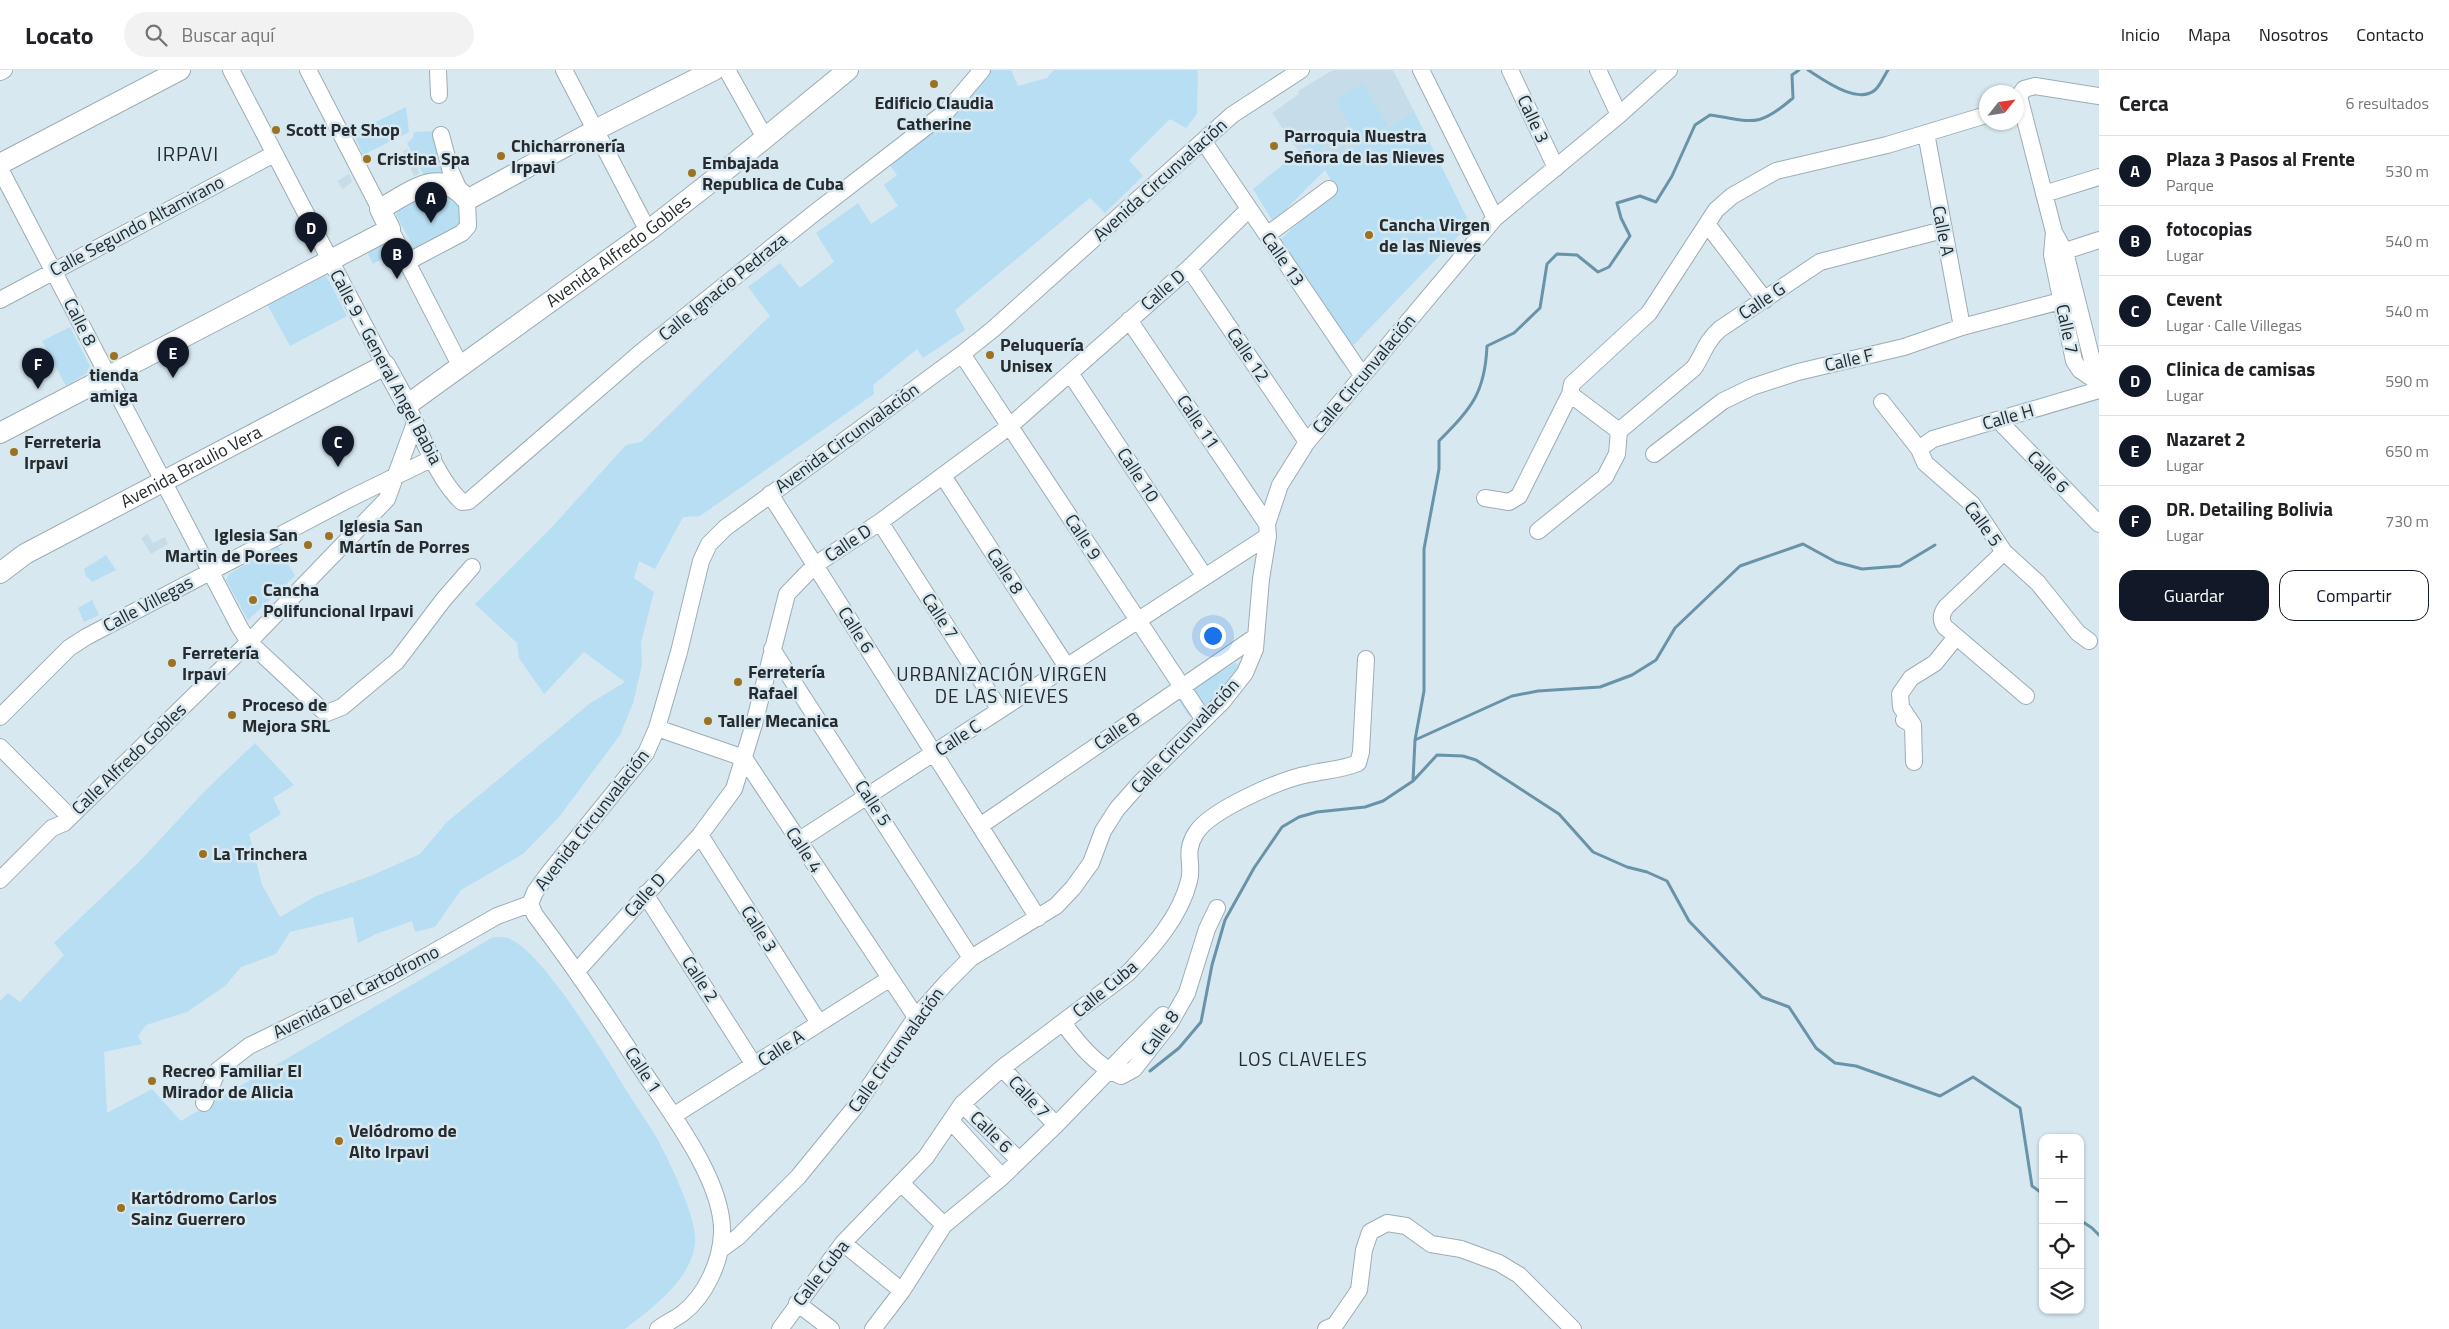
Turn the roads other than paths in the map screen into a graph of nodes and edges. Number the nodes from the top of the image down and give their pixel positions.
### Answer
1 (4, 70) edge
2 (180, 70) edge
3 (230, 70) edge
4 (308, 70) edge
5 (438, 70) edge
6 (564, 70) edge
7 (714, 70) edge
8 (728, 70) edge
9 (848, 70) edge
10 (982, 70) edge
11 (1300, 70) edge
12 (1421, 70) edge
13 (1510, 70) edge
14 (1598, 70) edge
15 (1670, 70) edge
16 (0, 72) edge
17 (2024, 91) edge
18 (439, 95) dead end
19 (2099, 96) edge
20 (1619, 115) junction
21 (1979, 117) edge
22 (2024, 123) edge
23 (594, 130) junction
24 (1926, 133) junction
25 (441, 135) dead end
26 (767, 137) junction
27 (1204, 142) junction
28 (274, 154) junction
29 (0, 164) edge
30 (1556, 168) junction
31 (0, 169) edge
32 (2099, 177) edge
33 (1329, 189) dead end
34 (2044, 194) junction
35 (463, 195) junction
36 (380, 209) junction
37 (1248, 210) junction
38 (1494, 218) junction
39 (1708, 224) junction
40 (390, 229) junction
41 (1943, 230) junction
42 (648, 231) junction
43 (1267, 235) junction
44 (2099, 240) edge
45 (2058, 253) junction
46 (330, 260) junction
47 (407, 262) junction
48 (1189, 268) junction
49 (53, 270) junction
50 (2069, 299) junction
51 (0, 300) edge
52 (1765, 300) junction
53 (1129, 320) junction
54 (1962, 328) junction
55 (962, 354) junction
56 (2091, 362) edge
57 (385, 365) junction
58 (461, 367) junction
59 (1070, 372) junction
60 (1362, 375) junction
61 (108, 376) junction
62 (2098, 385) edge
63 (1570, 394) junction
64 (1882, 402) dead end
65 (407, 405) junction
66 (1998, 420) junction
67 (415, 423) junction
68 (1010, 426) junction
69 (1619, 431) junction
70 (0, 433) edge
71 (1307, 442) junction
72 (1919, 449) junction
73 (1654, 454) dead end
74 (433, 458) junction
75 (395, 476) junction
76 (943, 476) junction
77 (163, 481) junction
78 (770, 494) junction
79 (1485, 498) dead end
80 (462, 502) joint
81 (880, 522) junction
82 (2099, 524) edge
83 (1267, 530) junction
84 (1538, 531) dead end
85 (2004, 552) junction
86 (815, 565) junction
87 (472, 567) dead end
88 (210, 572) junction
89 (0, 573) edge
90 (1205, 577) junction
91 (1138, 621) junction
92 (1255, 637) junction
93 (1956, 637) junction
94 (2089, 641) dead end
95 (249, 642) junction
96 (772, 650) junction
97 (1366, 658) dead end
98 (1067, 667) junction
99 (1182, 686) junction
100 (2026, 696) dead end
101 (1000, 710) junction
102 (0, 717) edge
103 (1897, 717) dead end
104 (1204, 720) junction
105 (1913, 725) junction
106 (657, 728) junction
107 (0, 747) edge
108 (934, 753) junction
109 (744, 758) junction
110 (1914, 762) dead end
111 (868, 796) junction
112 (70, 816) junction
113 (980, 826) junction
114 (700, 835) junction
115 (798, 841) junction
116 (0, 880) edge
117 (645, 894) junction
118 (530, 904) junction
119 (1217, 908) dead end
120 (1038, 918) junction
121 (971, 958) junction
122 (577, 971) junction
123 (889, 979) junction
124 (1163, 1015) dead end
125 (916, 1017) junction
126 (1063, 1023) junction
127 (819, 1024) junction
128 (754, 1064) junction
129 (1002, 1068) junction
130 (1109, 1072) junction
131 (204, 1103) dead end
132 (962, 1104) junction
133 (673, 1116) junction
134 (951, 1121) junction
135 (1056, 1125) junction
136 (1019, 1160) junction
137 (1002, 1177) junction
138 (901, 1183) junction
139 (944, 1225) junction
140 (843, 1243) junction
141 (720, 1250) junction
142 (902, 1291) junction
143 (797, 1303) junction
144 (658, 1329) edge
145 (780, 1329) edge
146 (831, 1329) edge
147 (873, 1329) edge
148 (1326, 1329) edge
149 (1573, 1329) edge

1 - 16 street
2 - 29 main road
3 - 28 street, Calle 9 - General Angel Babia
4 - 36 street
5 - 18 street
6 - 23 street
7 - 23 main road
8 - 26 street
9 - 26 main road, Avenida Alfredo Gobles
10 - 80 street, Calle Ignacio Pedraza
11 - 27 street, Avenida Circunvalación
12 - 38 street
13 - 30 street, Calle 3
14 - 20 street
15 - 20 street, Calle Circunvalación
17 - 19 street
20 - 30 street, Calle Circunvalación
21 - 24 street
22 - 34 street, Calle 7
23 - 35 main road
23 - 42 street
24 - 39 street
24 - 41 street, Calle A
25 - 35 street
26 - 42 main road, Avenida Alfredo Gobles
27 - 37 street, Calle 13
27 - 55 street, Avenida Circunvalación
28 - 46 street, Calle 9 - General Angel Babia
28 - 49 street, Calle Segundo Altamirano
30 - 38 street, Calle Circunvalación
31 - 49 street, Calle 8
32 - 34 street
33 - 43 street
34 - 45 street, Calle 7
35 - 36 main road
35 - 47 street
36 - 40 main road
37 - 43 street, Calle 13
37 - 48 street, Calle D
38 - 60 street, Calle Circunvalación
39 - 52 street
39 - 63 street
40 - 46 main road
40 - 47 street
41 - 52 street, Calle G
41 - 54 street, Calle A
42 - 58 main road, Avenida Alfredo Gobles
43 - 60 street, Calle 13
44 - 45 street
45 - 50 street, Calle 7
46 - 57 street, Calle 9 - General Angel Babia
46 - 61 main road
47 - 58 street
48 - 53 street, Calle D
48 - 71 street, Calle 12
49 - 51 street, Calle Segundo Altamirano
49 - 61 street, Calle 8
50 - 54 street, Calle F
50 - 56 street, Calle 7
52 - 69 street, Calle G
53 - 59 street, Calle D
53 - 83 street, Calle 11
54 - 73 street, Calle F
55 - 68 street, Calle 9
55 - 78 street, Avenida Circunvalación
56 - 62 street, Calle 7
57 - 65 main road, Calle 9 - General Angel Babia
57 - 77 main road, Avenida Braulio Vera
58 - 65 main road, Avenida Alfredo Gobles
59 - 68 street, Calle D
59 - 90 street, Calle 10
60 - 71 street, Calle Circunvalación
61 - 70 main road
61 - 77 street, Calle 8
62 - 66 street, Calle H
63 - 69 street
63 - 79 street
64 - 72 street, Calle 5
65 - 67 street, Calle 9 - General Angel Babia
66 - 72 street, Calle H
66 - 82 street, Calle 6
67 - 74 street, Calle 9 - General Angel Babia
67 - 75 street, Calle Alfredo Gobles
68 - 76 street, Calle D
68 - 91 street, Calle 9
69 - 84 street
71 - 83 street, Calle Circunvalación
72 - 85 street, Calle 5
74 - 75 street, Calle Villegas
74 - 80 street, Calle 9 - General Angel Babia
75 - 88 street, Calle Villegas
75 - 95 street, Calle Alfredo Gobles
76 - 81 street, Calle D
76 - 98 street, Calle 8
77 - 88 street, Calle 8
77 - 89 main road, Avenida Braulio Vera
78 - 86 street, Calle 6
78 - 106 street, Avenida Circunvalación
81 - 86 street, Calle D
81 - 101 street, Calle 7
83 - 90 street, Calle C
83 - 92 street, Calle Circunvalación
85 - 93 street
85 - 94 street, Calle 5
86 - 96 street, Calle D
86 - 108 street, Calle 6
87 - 95 street, Calle 8
88 - 95 street, Calle 8
88 - 102 street, Calle Villegas
90 - 91 street, Calle C
91 - 98 street, Calle C
91 - 99 street, Calle 9
92 - 99 street, Calle B
92 - 104 street, Calle Circunvalación
93 - 100 street
93 - 105 street
95 - 112 street, Calle Alfredo Gobles
96 - 109 street, Calle D
96 - 111 street, Calle 5
97 - 126 street, Calle Cuba
98 - 101 street, Calle C
99 - 104 street, Calle 9
99 - 113 street, Calle B
101 - 108 street, Calle C
103 - 105 street
104 - 120 street, Calle Circunvalación
105 - 110 street
106 - 109 street
106 - 118 street, Avenida Circunvalación
107 - 112 street
108 - 111 street, Calle C
108 - 113 street, Calle 6
109 - 114 street, Calle D
109 - 115 street, Calle 4
111 - 115 street, Calle C
111 - 121 street, Calle 5
112 - 116 street, Calle Alfredo Gobles
113 - 120 street, Calle 6
114 - 117 street, Calle D
114 - 127 street, Calle 3
115 - 123 street, Calle 4
117 - 122 street, Calle D
117 - 128 street, Calle 2
118 - 122 street, Calle 1
118 - 131 street, Avenida Del Cartodromo
119 - 130 street, Calle 8
120 - 121 street, Calle Circunvalación
121 - 125 street, Calle Circunvalación
122 - 133 street, Calle 1
123 - 125 street, Calle 4
123 - 127 street, Calle A
124 - 130 street
125 - 141 street, Calle Circunvalación
126 - 129 street, Calle Cuba
126 - 130 street
127 - 128 street, Calle A
128 - 133 street, Calle A
129 - 132 street, Calle Cuba
129 - 135 street, Calle 7
130 - 135 street
132 - 134 street, Calle Cuba
132 - 136 street, Calle 6
133 - 141 street, Calle 1
134 - 137 street
134 - 138 street, Calle Cuba
135 - 136 street
136 - 137 street
137 - 139 street
138 - 139 street
138 - 140 street, Calle Cuba
139 - 142 street
140 - 142 street
140 - 143 street, Calle Cuba
141 - 144 street
142 - 147 street
143 - 145 street, Calle Cuba
143 - 146 street
148 - 149 street

